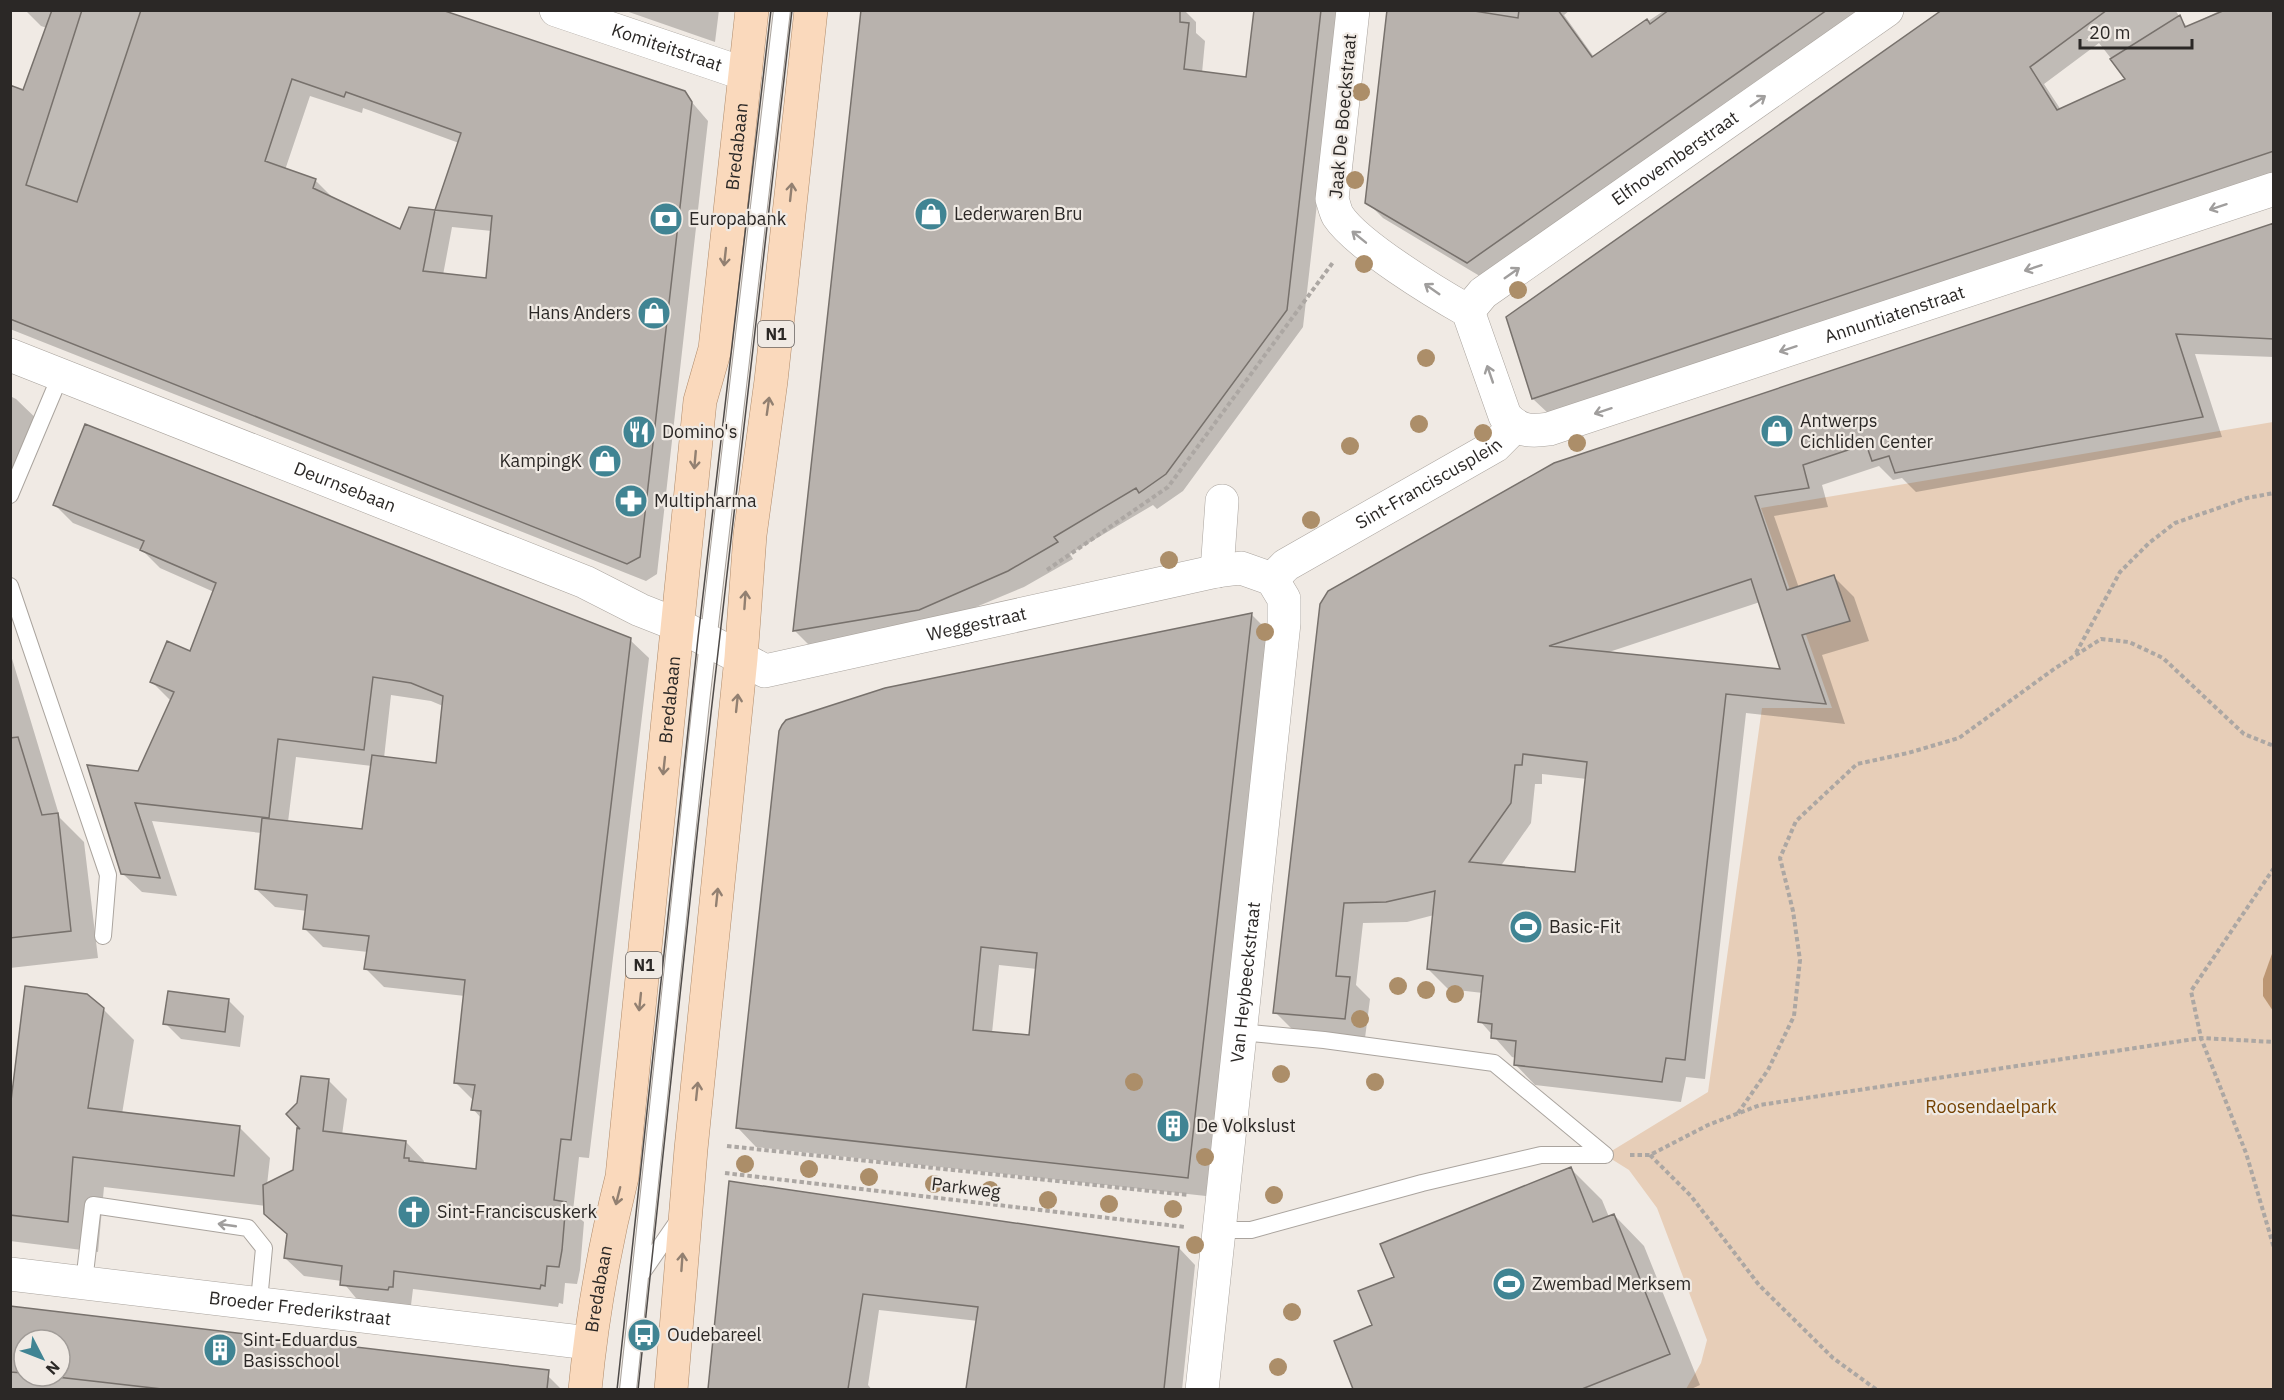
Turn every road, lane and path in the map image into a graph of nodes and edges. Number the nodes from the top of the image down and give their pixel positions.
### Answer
1 (556, 10) edge
2 (752, 10) edge
3 (782, 10) edge
4 (811, 10) edge
5 (1353, 10) edge
6 (1887, 10) edge
7 (744, 74) junction
8 (2274, 189) edge
9 (1354, 234) junction
10 (1468, 311) junction
11 (10, 354) edge
12 (61, 374) junction
13 (1515, 426) junction
14 (2274, 493) edge
15 (10, 495) edge
16 (1222, 501) dead end
17 (1217, 572) junction
18 (1041, 574) dead end
19 (1272, 579) junction
20 (10, 585) edge
21 (678, 625) junction
22 (708, 642) junction
23 (2075, 656) junction
24 (741, 658) junction
25 (2274, 746) edge
26 (2274, 867) edge
27 (103, 936) dead end
28 (1240, 1032) junction
29 (2201, 1038) junction
30 (2274, 1042) edge
31 (1738, 1113) junction
32 (724, 1145) dead end
33 (1605, 1155) junction
34 (1650, 1155) junction
35 (720, 1173) dead end
36 (1198, 1196) dead end
37 (686, 1209) junction
38 (1219, 1230) junction
39 (2274, 1248) edge
40 (10, 1274) edge
41 (640, 1276) junction
42 (84, 1282) junction
43 (259, 1301) junction
44 (589, 1342) junction
45 (585, 1389) edge
46 (628, 1389) edge
47 (671, 1389) edge
48 (1202, 1389) edge
49 (1877, 1389) edge

1 - 7 street, Komiteitstraat
2 - 7 main road, Bredabaan / N1
3 - 22 lane, Bredabaan
24 -> 4 main road, N1
5 - 9 street, Jaak De Boeckstraat
10 -> 6 street, Elfnovemberstraat
7 -> 21 main road, Bredabaan / N1
8 -> 13 street, Annuntiatenstraat
10 -> 9 street, Jaak De Boeckstraat
9 - 18 path
13 -> 10 street, Sint-Franciscusplein
11 - 12 street, Deurnsebaan
12 - 15 lane
12 - 21 street, Deurnsebaan
13 - 19 street, Sint-Franciscusplein
14 - 23 path
16 - 17 street
17 - 19 street
17 - 24 street, Weggestraat
19 - 28 street, Van Heybeeckstraat
20 - 27 lane
21 - 22 street, Deurnsebaan
21 -> 44 main road, Bredabaan / N1
22 - 24 street, Weggestraat
22 - 41 lane, Bredabaan
23 - 25 path
23 - 31 path
37 -> 24 main road, N1
26 - 29 path
28 - 33 lane
28 - 38 street, Van Heybeeckstraat
29 - 30 path
29 - 31 path
29 - 39 path
31 - 34 path
32 - 36 path
33 - 34 path
33 - 38 lane
34 - 49 path
35 - 38 path, Parkweg
37 - 41 lane
47 -> 37 main road, N1
38 - 48 street, Van Heybeeckstraat
40 - 42 street, Broeder Frederikstraat
41 - 46 lane, Bredabaan
42 - 43 street, Broeder Frederikstraat
43 -> 42 lane
43 - 44 street, Broeder Frederikstraat
44 - 45 main road, Bredabaan / N1

